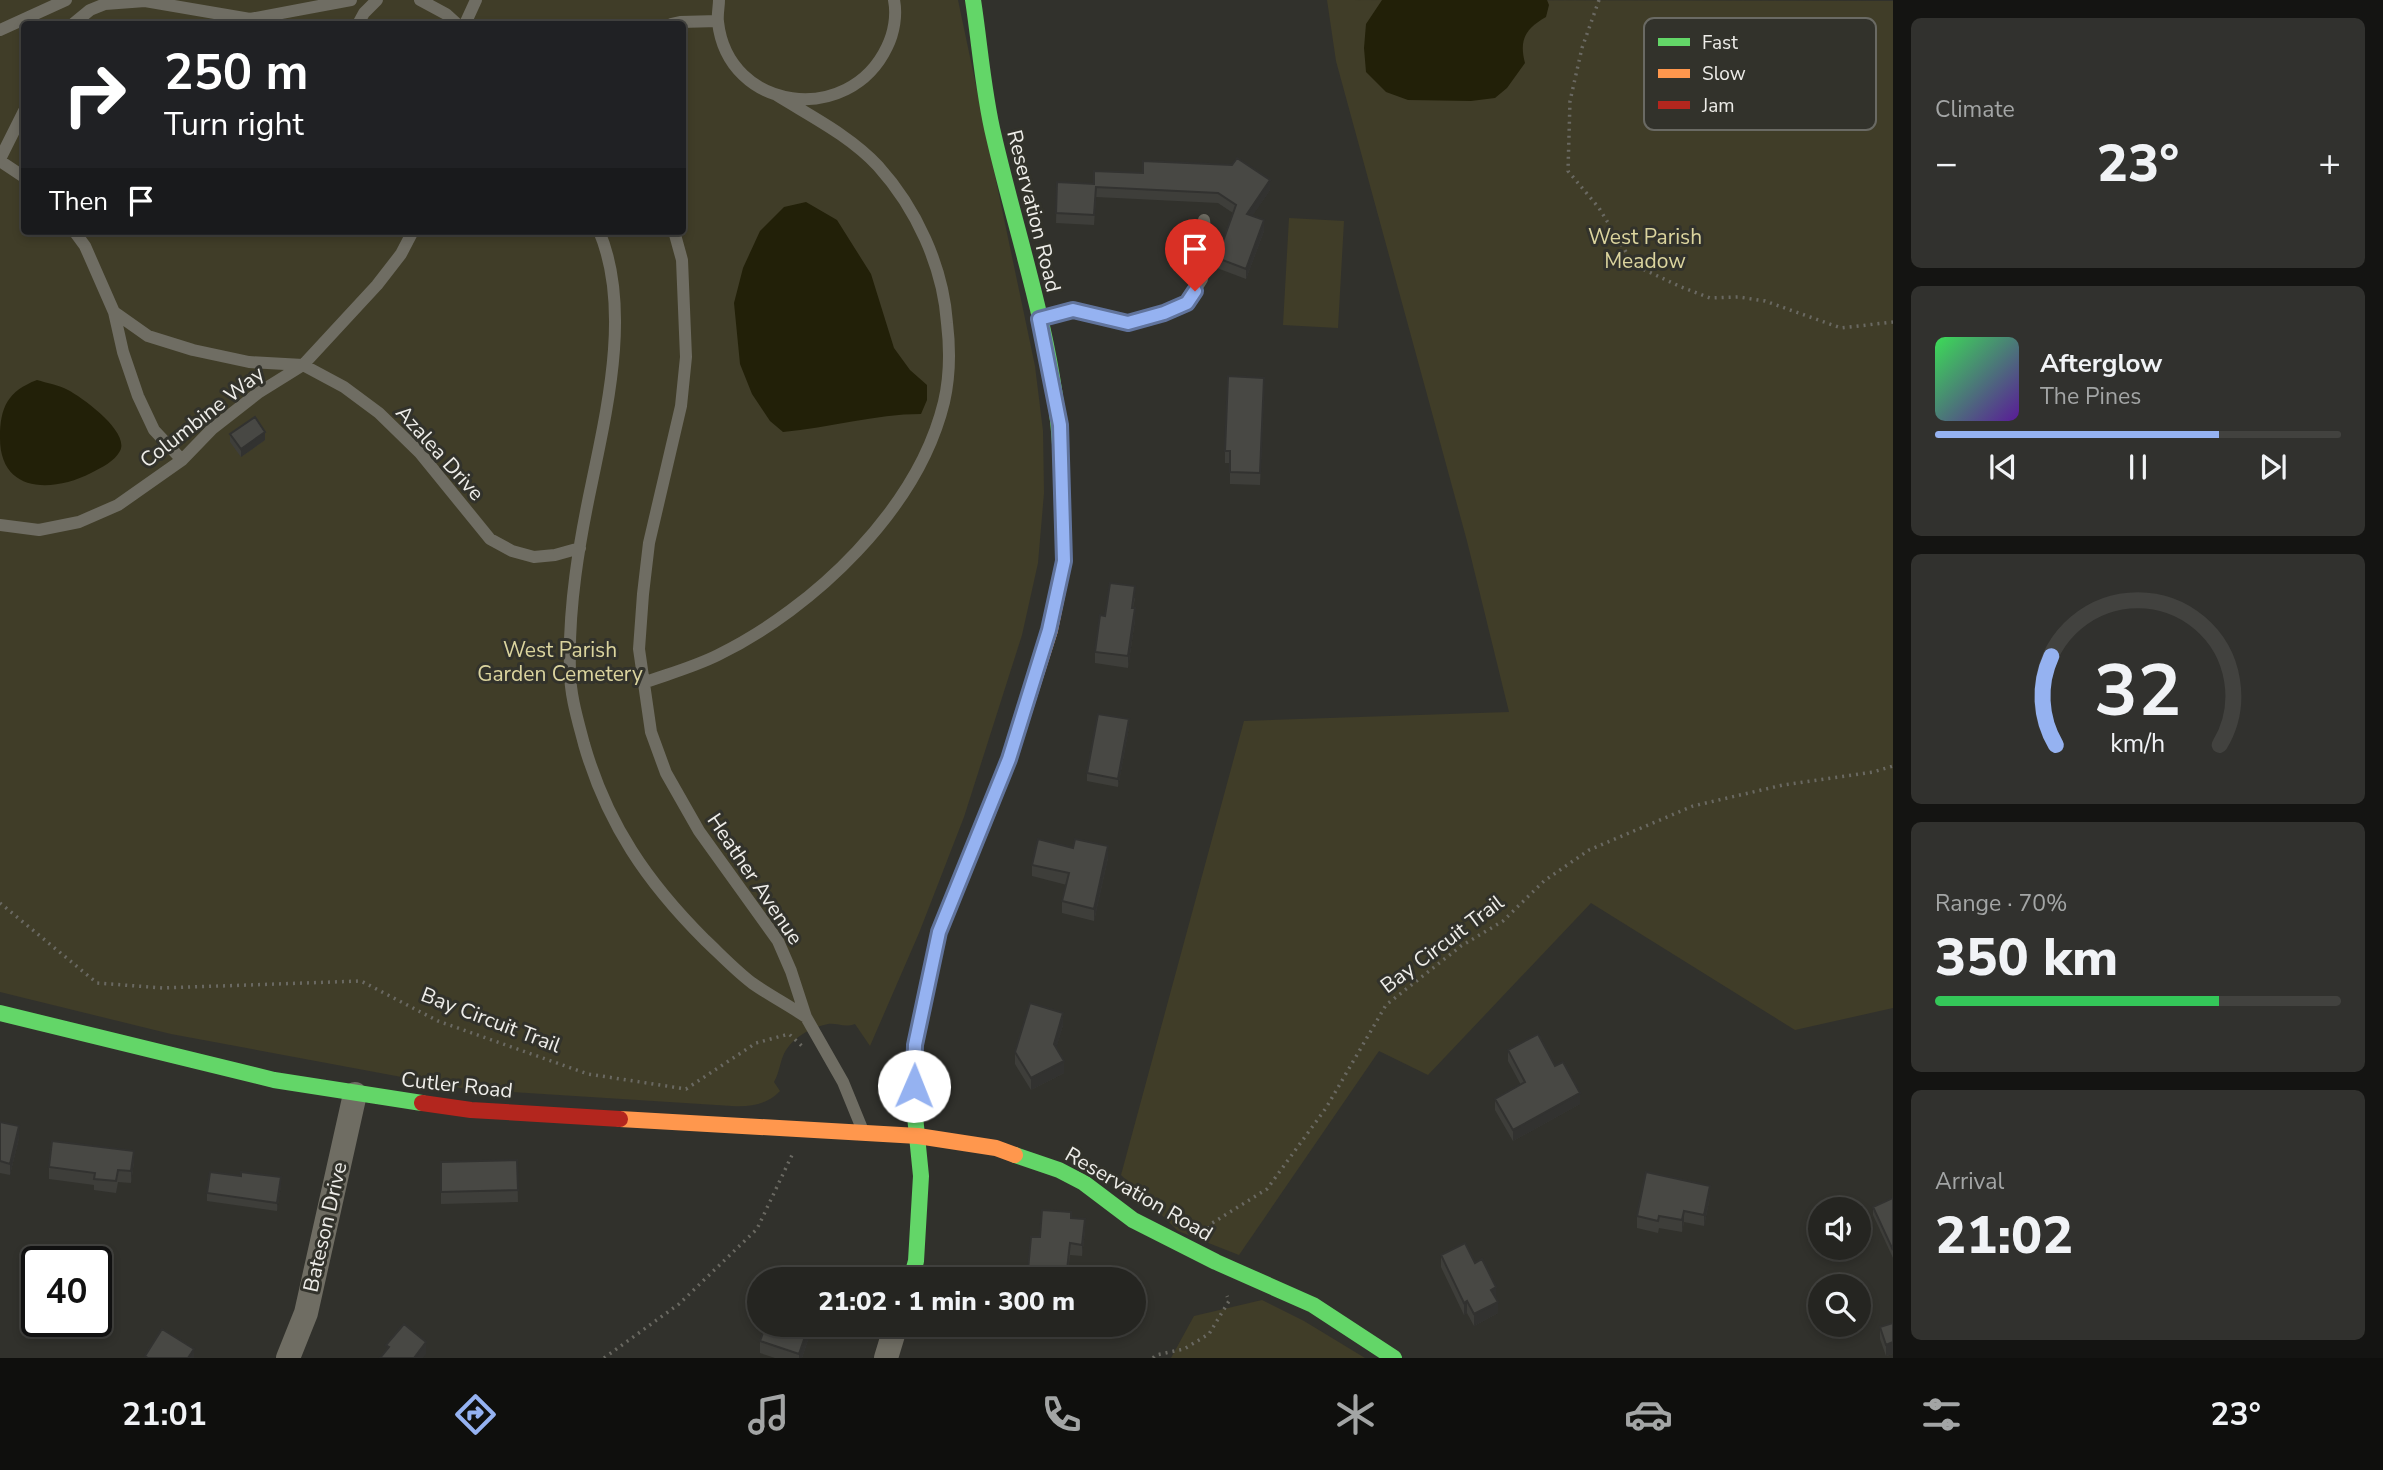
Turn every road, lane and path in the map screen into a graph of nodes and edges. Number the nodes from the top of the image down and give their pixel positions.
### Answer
1 (66, 0) edge
2 (351, 0) edge
3 (377, 0) edge
4 (420, 0) edge
5 (476, 0) edge
6 (719, 0) edge
7 (894, 0) edge
8 (973, 0) edge
9 (1599, 0) edge
10 (77, 21) edge
11 (251, 21) edge
12 (260, 21) edge
13 (360, 21) edge
14 (454, 21) edge
15 (466, 21) edge
16 (718, 21) junction
17 (686, 22) edge
18 (0, 30) edge
19 (778, 96) junction
20 (21, 117) edge
21 (0, 160) edge
22 (21, 175) edge
23 (1204, 220) dead end
24 (77, 235) edge
25 (411, 235) edge
26 (601, 235) edge
27 (675, 235) edge
28 (114, 312) junction
29 (1039, 319) junction
30 (1893, 323) edge
31 (303, 365) junction
32 (181, 460) junction
33 (0, 526) edge
34 (580, 548) junction
35 (643, 683) junction
36 (1893, 766) edge
37 (0, 903) edge
38 (0, 1013) edge
39 (806, 1017) junction
40 (807, 1050) dead end
41 (355, 1094) junction
42 (803, 1130) junction
43 (864, 1134) junction
44 (919, 1136) junction
45 (1216, 1262) junction
46 (914, 1267) edge
47 (892, 1337) edge
48 (288, 1358) edge
49 (604, 1358) edge
50 (886, 1358) edge
51 (1153, 1358) edge
52 (1394, 1358) edge

1 - 18 lane
2 - 12 lane
3 - 13 lane
4 - 14 lane
5 - 15 lane
6 - 16 lane
7 - 19 lane
8 - 29 street, Reservation Road
9 - 30 path
10 - 11 lane
16 - 17 lane
16 - 19 lane
19 - 35 lane
20 - 21 lane
21 - 22 lane
23 - 29 lane
24 - 28 lane
25 - 31 lane, Columbine Way
26 - 34 lane
27 - 35 lane, Heather Avenue
28 - 31 lane, Azalea Drive
28 - 32 lane
29 - 44 street, Reservation Road
31 - 32 lane, Columbine Way
31 - 34 lane, Azalea Drive
32 - 33 lane, Columbine Way
34 - 39 lane
35 - 39 lane, Heather Avenue
36 - 45 path, Bay Circuit Trail
37 - 40 path, Bay Circuit Trail
38 - 41 street, Cutler Road
39 - 43 lane, Heather Avenue
41 - 42 street, Cutler Road
41 - 48 street, Bateson Drive
42 - 43 street, Cutler Road
42 - 49 path
43 - 44 street, Cutler Road
44 - 45 street, Reservation Road
44 - 46 street
45 - 51 path
45 - 52 street, Reservation Road
47 - 50 street

